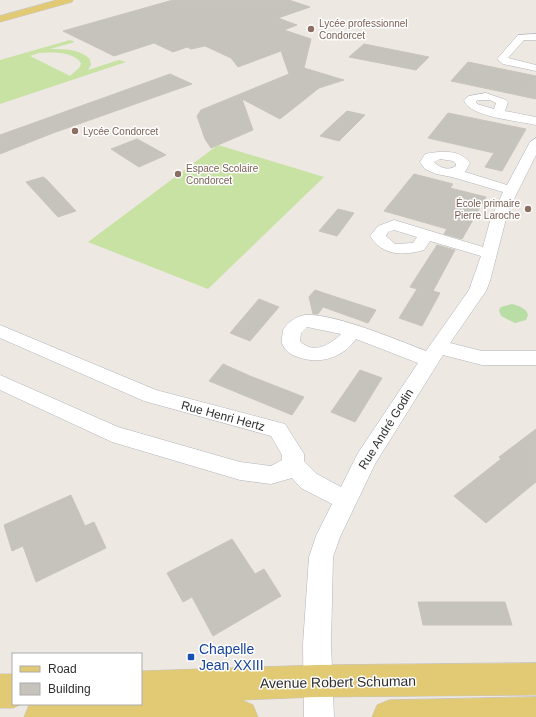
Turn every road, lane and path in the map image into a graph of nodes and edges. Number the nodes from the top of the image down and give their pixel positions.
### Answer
1 (68, 0) edge
2 (0, 19) edge
3 (536, 37) edge
4 (534, 64) edge
5 (498, 113) dead end
6 (536, 121) edge
7 (534, 156) edge
8 (453, 172) dead end
9 (513, 185) junction
10 (426, 235) dead end
11 (490, 254) junction
12 (0, 331) edge
13 (352, 332) dead end
14 (434, 353) junction
15 (536, 358) edge
16 (0, 382) edge
17 (293, 464) junction
18 (345, 500) junction
19 (536, 679) edge
20 (317, 681) junction
21 (0, 691) edge
22 (12, 691) edge
23 (144, 702) edge
24 (123, 705) edge
25 (536, 714) edge
26 (41, 717) edge
27 (241, 717) edge
28 (319, 717) edge
29 (389, 717) edge

1 - 2 main road
3 - 4 street
5 - 6 street
7 - 9 street, Rue André Godin
8 - 9 street
9 - 11 street, Rue André Godin
10 - 11 street
11 - 14 street, Rue André Godin
12 - 17 street, Rue Henri Hertz
13 - 14 street
14 - 15 street
14 - 18 street, Rue André Godin
16 - 17 street
17 - 18 street
18 - 20 street, Rue André Godin
19 - 20 main road, Avenue Robert Schuman
20 - 23 main road, Avenue Robert Schuman
20 - 28 street, Rue André Godin
21 - 22 main road
23 - 27 main road, Avenue Robert Schuman
24 - 26 main road, Avenue Robert Schuman
25 - 29 main road

